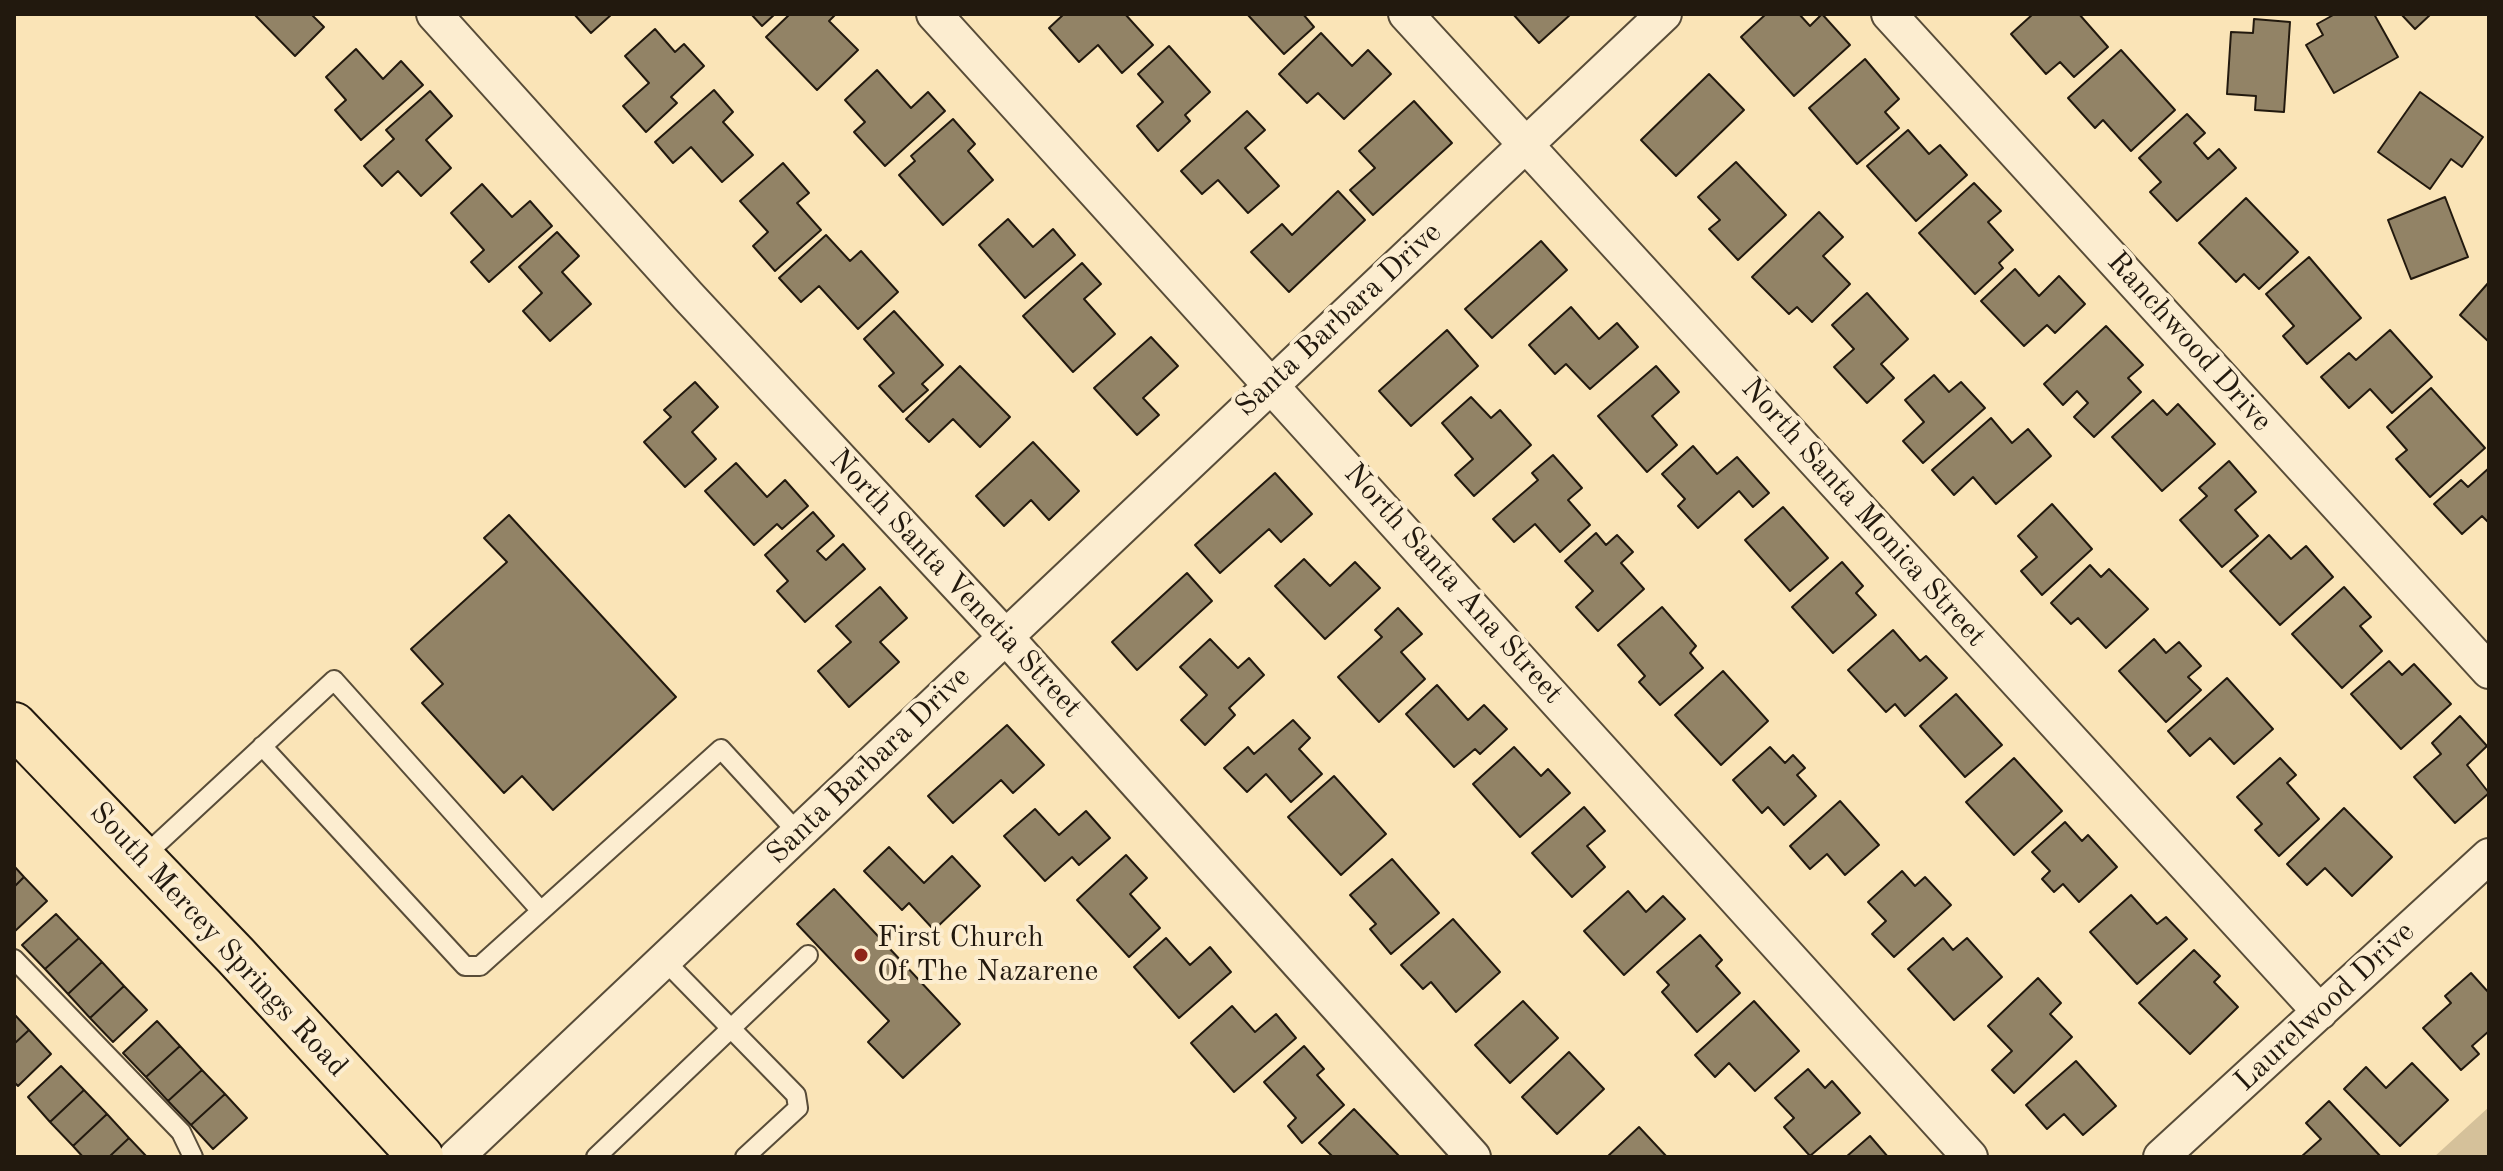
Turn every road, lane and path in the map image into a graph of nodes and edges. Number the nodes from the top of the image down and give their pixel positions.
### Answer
1 (434, 14) edge
2 (934, 14) edge
3 (1406, 14) edge
4 (1664, 14) edge
5 (1889, 14) edge
6 (1526, 145) junction
7 (1272, 383) junction
8 (1004, 635) junction
9 (2489, 671) edge
10 (14, 725) edge
11 (262, 746) junction
12 (799, 834) junction
13 (2489, 856) edge
14 (142, 858) junction
15 (541, 911) junction
16 (808, 955) dead end
17 (14, 959) edge
18 (665, 961) junction
19 (2320, 1012) junction
20 (730, 1028) junction
21 (193, 1157) edge
22 (421, 1157) edge
23 (456, 1157) edge
24 (596, 1157) edge
25 (745, 1157) edge
26 (1473, 1157) edge
27 (1970, 1157) edge
28 (2161, 1157) edge

1 - 8 street, North Santa Venetia Street
2 - 7 street, North Santa Ana Street
3 - 6 street, North Santa Monica Street
4 - 6 street, Santa Barbara Drive
5 - 9 street, Ranchwood Drive
6 - 7 street, Santa Barbara Drive
6 - 19 street, North Santa Monica Street
7 - 8 street, Santa Barbara Drive
7 - 27 street, North Santa Ana Street
8 - 12 street, Santa Barbara Drive
8 - 26 street, North Santa Venetia Street
10 - 14 main road, South Mercey Springs Road
11 - 14 lane
11 - 15 lane
11 - 15 lane
12 - 15 lane
12 - 18 street, Santa Barbara Drive
13 - 19 street, Laurelwood Drive
14 - 22 main road, South Mercey Springs Road
16 - 20 lane
17 - 21 lane
18 - 20 lane
18 - 23 street, Santa Barbara Drive
19 - 28 street, Laurelwood Drive
20 - 24 lane
20 - 25 lane

